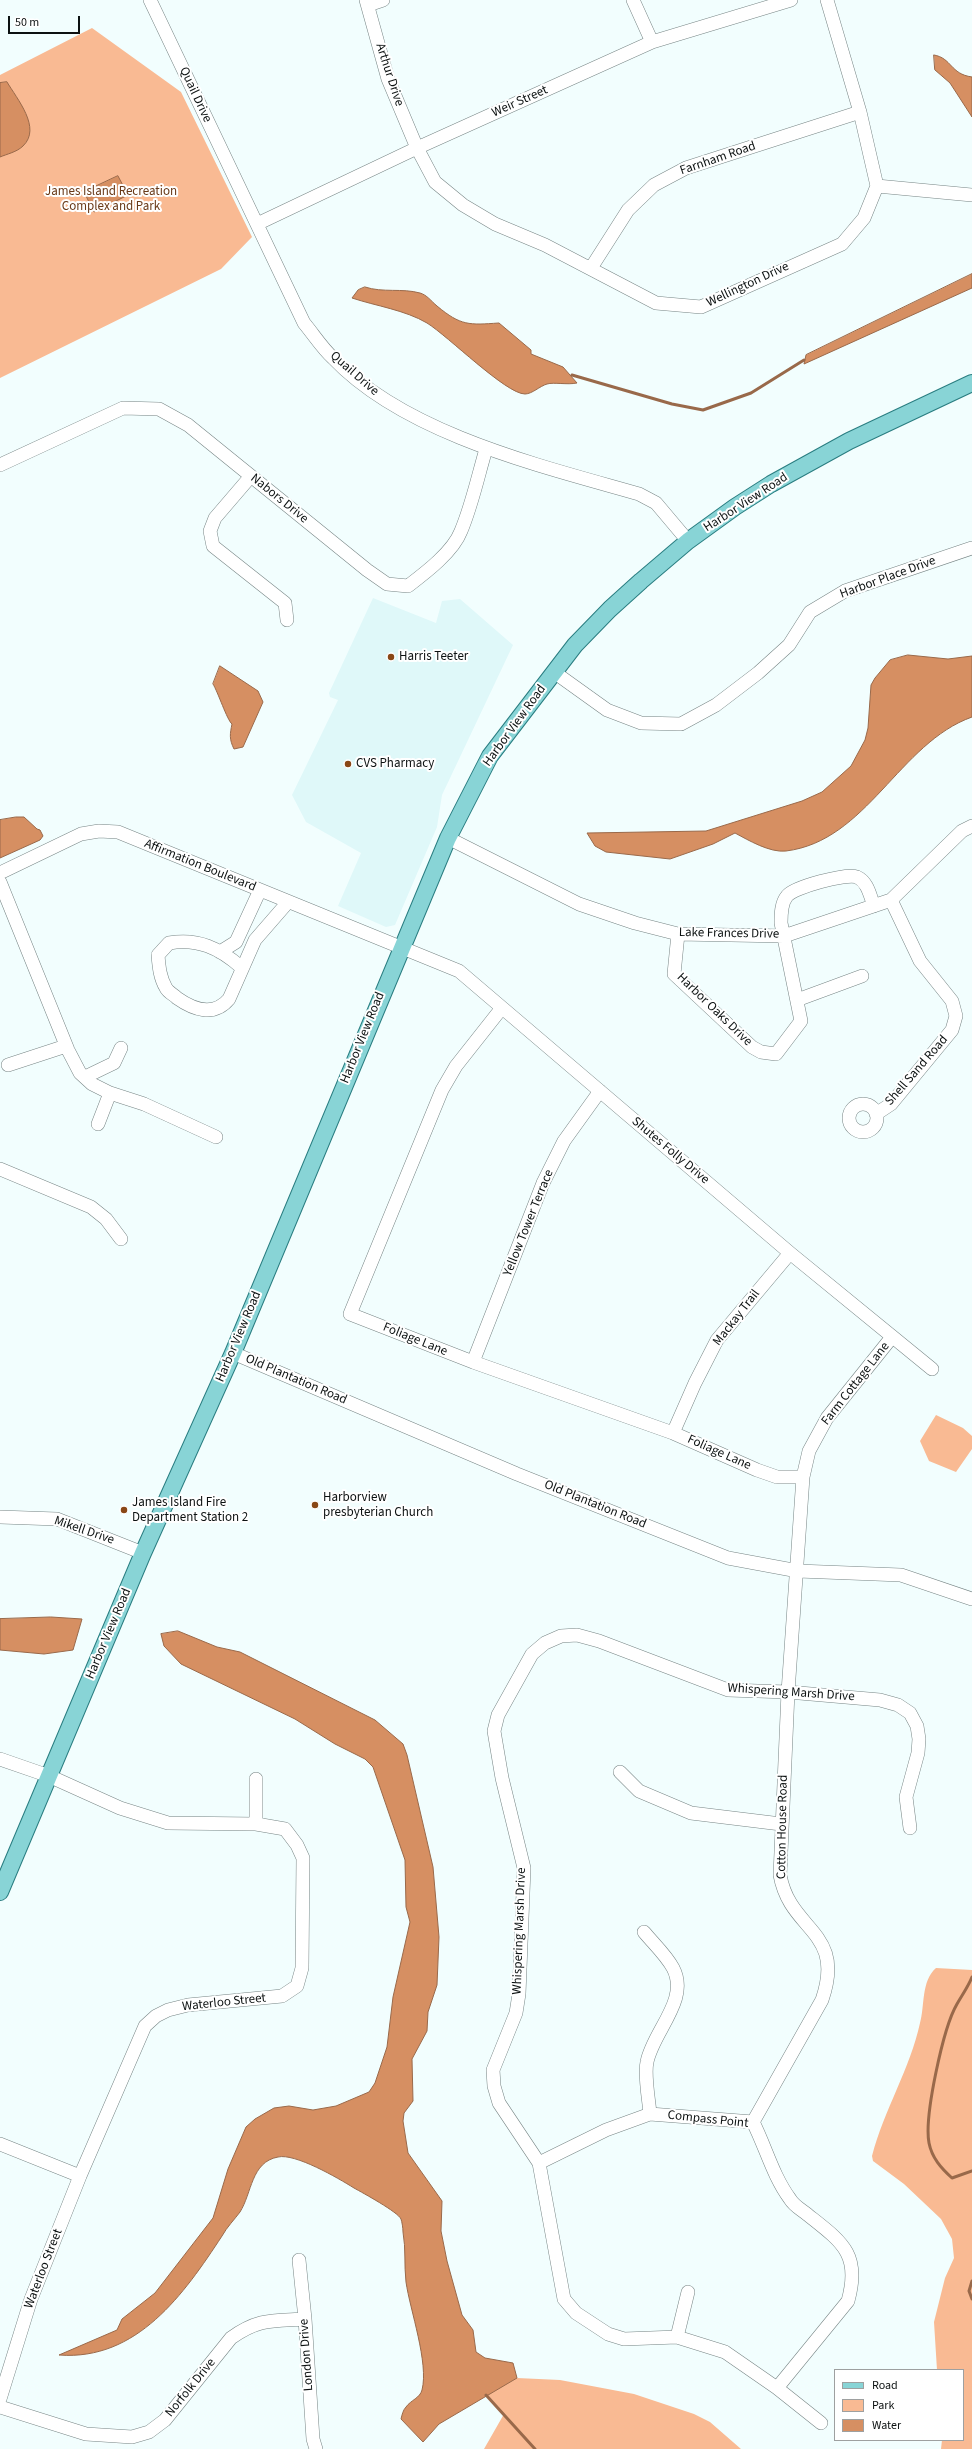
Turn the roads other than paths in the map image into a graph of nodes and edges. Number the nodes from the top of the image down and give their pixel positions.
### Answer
1 (150, 0) edge
2 (383, 0) edge
3 (634, 0) edge
4 (791, 0) edge
5 (827, 0) edge
6 (367, 2) edge
7 (652, 42) junction
8 (860, 112) junction
9 (417, 148) junction
10 (877, 186) junction
11 (972, 195) edge
12 (256, 224) junction
13 (591, 268) junction
14 (972, 383) edge
15 (486, 449) junction
16 (0, 465) edge
17 (251, 476) junction
18 (688, 541) junction
19 (972, 548) edge
20 (287, 620) dead end
21 (554, 672) junction
22 (972, 826) edge
23 (448, 838) junction
24 (0, 873) edge
25 (0, 882) edge
26 (260, 890) junction
27 (891, 900) junction
28 (288, 902) junction
29 (874, 906) junction
30 (678, 934) junction
31 (784, 936) junction
32 (400, 948) junction
33 (220, 952) junction
34 (241, 967) junction
35 (862, 976) dead end
36 (797, 1000) junction
37 (501, 1009) junction
38 (66, 1046) junction
39 (121, 1048) dead end
40 (8, 1065) dead end
41 (85, 1077) junction
42 (600, 1091) junction
43 (110, 1093) junction
44 (876, 1114) dead end
45 (98, 1124) dead end
46 (216, 1137) dead end
47 (0, 1169) edge
48 (121, 1238) dead end
49 (790, 1253) junction
50 (892, 1337) junction
51 (233, 1353) junction
52 (473, 1362) junction
53 (932, 1368) dead end
54 (674, 1434) junction
55 (803, 1477) junction
56 (0, 1517) edge
57 (143, 1553) junction
58 (798, 1572) junction
59 (972, 1599) edge
60 (788, 1692) junction
61 (0, 1759) edge
62 (620, 1772) dead end
63 (49, 1776) junction
64 (256, 1779) dead end
65 (256, 1824) junction
66 (781, 1824) junction
67 (910, 1828) dead end
68 (0, 1892) edge
69 (644, 1932) dead end
70 (650, 2114) junction
71 (752, 2122) junction
72 (0, 2144) edge
73 (539, 2163) junction
74 (80, 2176) junction
75 (299, 2260) dead end
76 (688, 2292) dead end
77 (305, 2319) junction
78 (677, 2337) junction
79 (777, 2388) junction
80 (0, 2400) edge
81 (0, 2407) edge
82 (821, 2424) dead end
83 (316, 2449) edge

1 - 12 street, Quail Drive
2 - 6 street
3 - 7 street
4 - 7 street, Weir Street
5 - 8 street
6 - 9 street, Arthur Drive
7 - 9 street, Weir Street
8 - 10 street
8 - 13 street, Farnham Road
9 - 12 street, Weir Street
9 - 13 street, Wellington Drive
10 - 11 street
10 - 13 street, Wellington Drive
12 - 15 street, Quail Drive
14 - 18 main road, Harbor View Road
15 - 17 street, Nabors Drive
15 - 18 street, Quail Drive
16 - 17 street, Nabors Drive
17 - 20 street
18 - 21 main road, Harbor View Road
19 - 21 street, Harbor Place Drive
21 - 23 main road, Harbor View Road
22 - 27 street, Lake Frances Drive
23 - 30 street, Lake Frances Drive
23 - 32 main road, Harbor View Road
24 - 26 street, Affirmation Boulevard
25 - 38 street
26 - 28 street, Affirmation Boulevard
26 - 33 street
27 - 29 street, Lake Frances Drive
27 - 44 street, Shell Sand Road
28 - 32 street, Affirmation Boulevard
28 - 34 street
29 - 31 street, Lake Frances Drive
29 - 31 street, Harbor Oaks Drive
30 - 31 street, Lake Frances Drive
30 - 36 street, Harbor Oaks Drive
31 - 36 street, Harbor Oaks Drive
32 - 37 street, Shutes Folly Drive
32 - 51 main road, Harbor View Road
33 - 34 street
33 - 34 street
35 - 36 street
37 - 42 street, Shutes Folly Drive
37 - 52 street, Foliage Lane
38 - 40 street
38 - 41 street
39 - 41 street
41 - 43 street
42 - 49 street, Shutes Folly Drive
42 - 52 street, Yellow Tower Terrace
43 - 45 street
43 - 46 street
47 - 48 street
49 - 50 street, Shutes Folly Drive
49 - 54 street, Mackay Trail
50 - 53 street, Shutes Folly Drive
50 - 55 street, Farm Cottage Lane
51 - 57 main road, Harbor View Road
51 - 58 street, Old Plantation Road
52 - 54 street, Foliage Lane
54 - 55 street, Foliage Lane
55 - 58 street, Farm Cottage Lane
56 - 57 street, Mikell Drive
57 - 63 main road, Harbor View Road
58 - 59 street, Old Plantation Road
58 - 60 street, Cotton House Road
60 - 66 street, Cotton House Road
60 - 67 street, Whispering Marsh Drive
60 - 73 street, Whispering Marsh Drive
61 - 63 street, Waterloo Street
62 - 66 street
63 - 65 street, Waterloo Street
63 - 68 main road, Harbor View Road
64 - 65 street
65 - 74 street, Waterloo Street
66 - 71 street, Cotton House Road
69 - 70 street
70 - 71 street, Compass Point
70 - 73 street, Compass Point
71 - 79 street, Compass Point
72 - 74 street
73 - 78 street, Whispering Marsh Drive
74 - 80 street, Waterloo Street
75 - 77 street, London Drive
76 - 78 street
77 - 81 street, Norfolk Drive
77 - 83 street, London Drive
78 - 79 street, Whispering Marsh Drive
79 - 82 street, Whispering Marsh Drive

